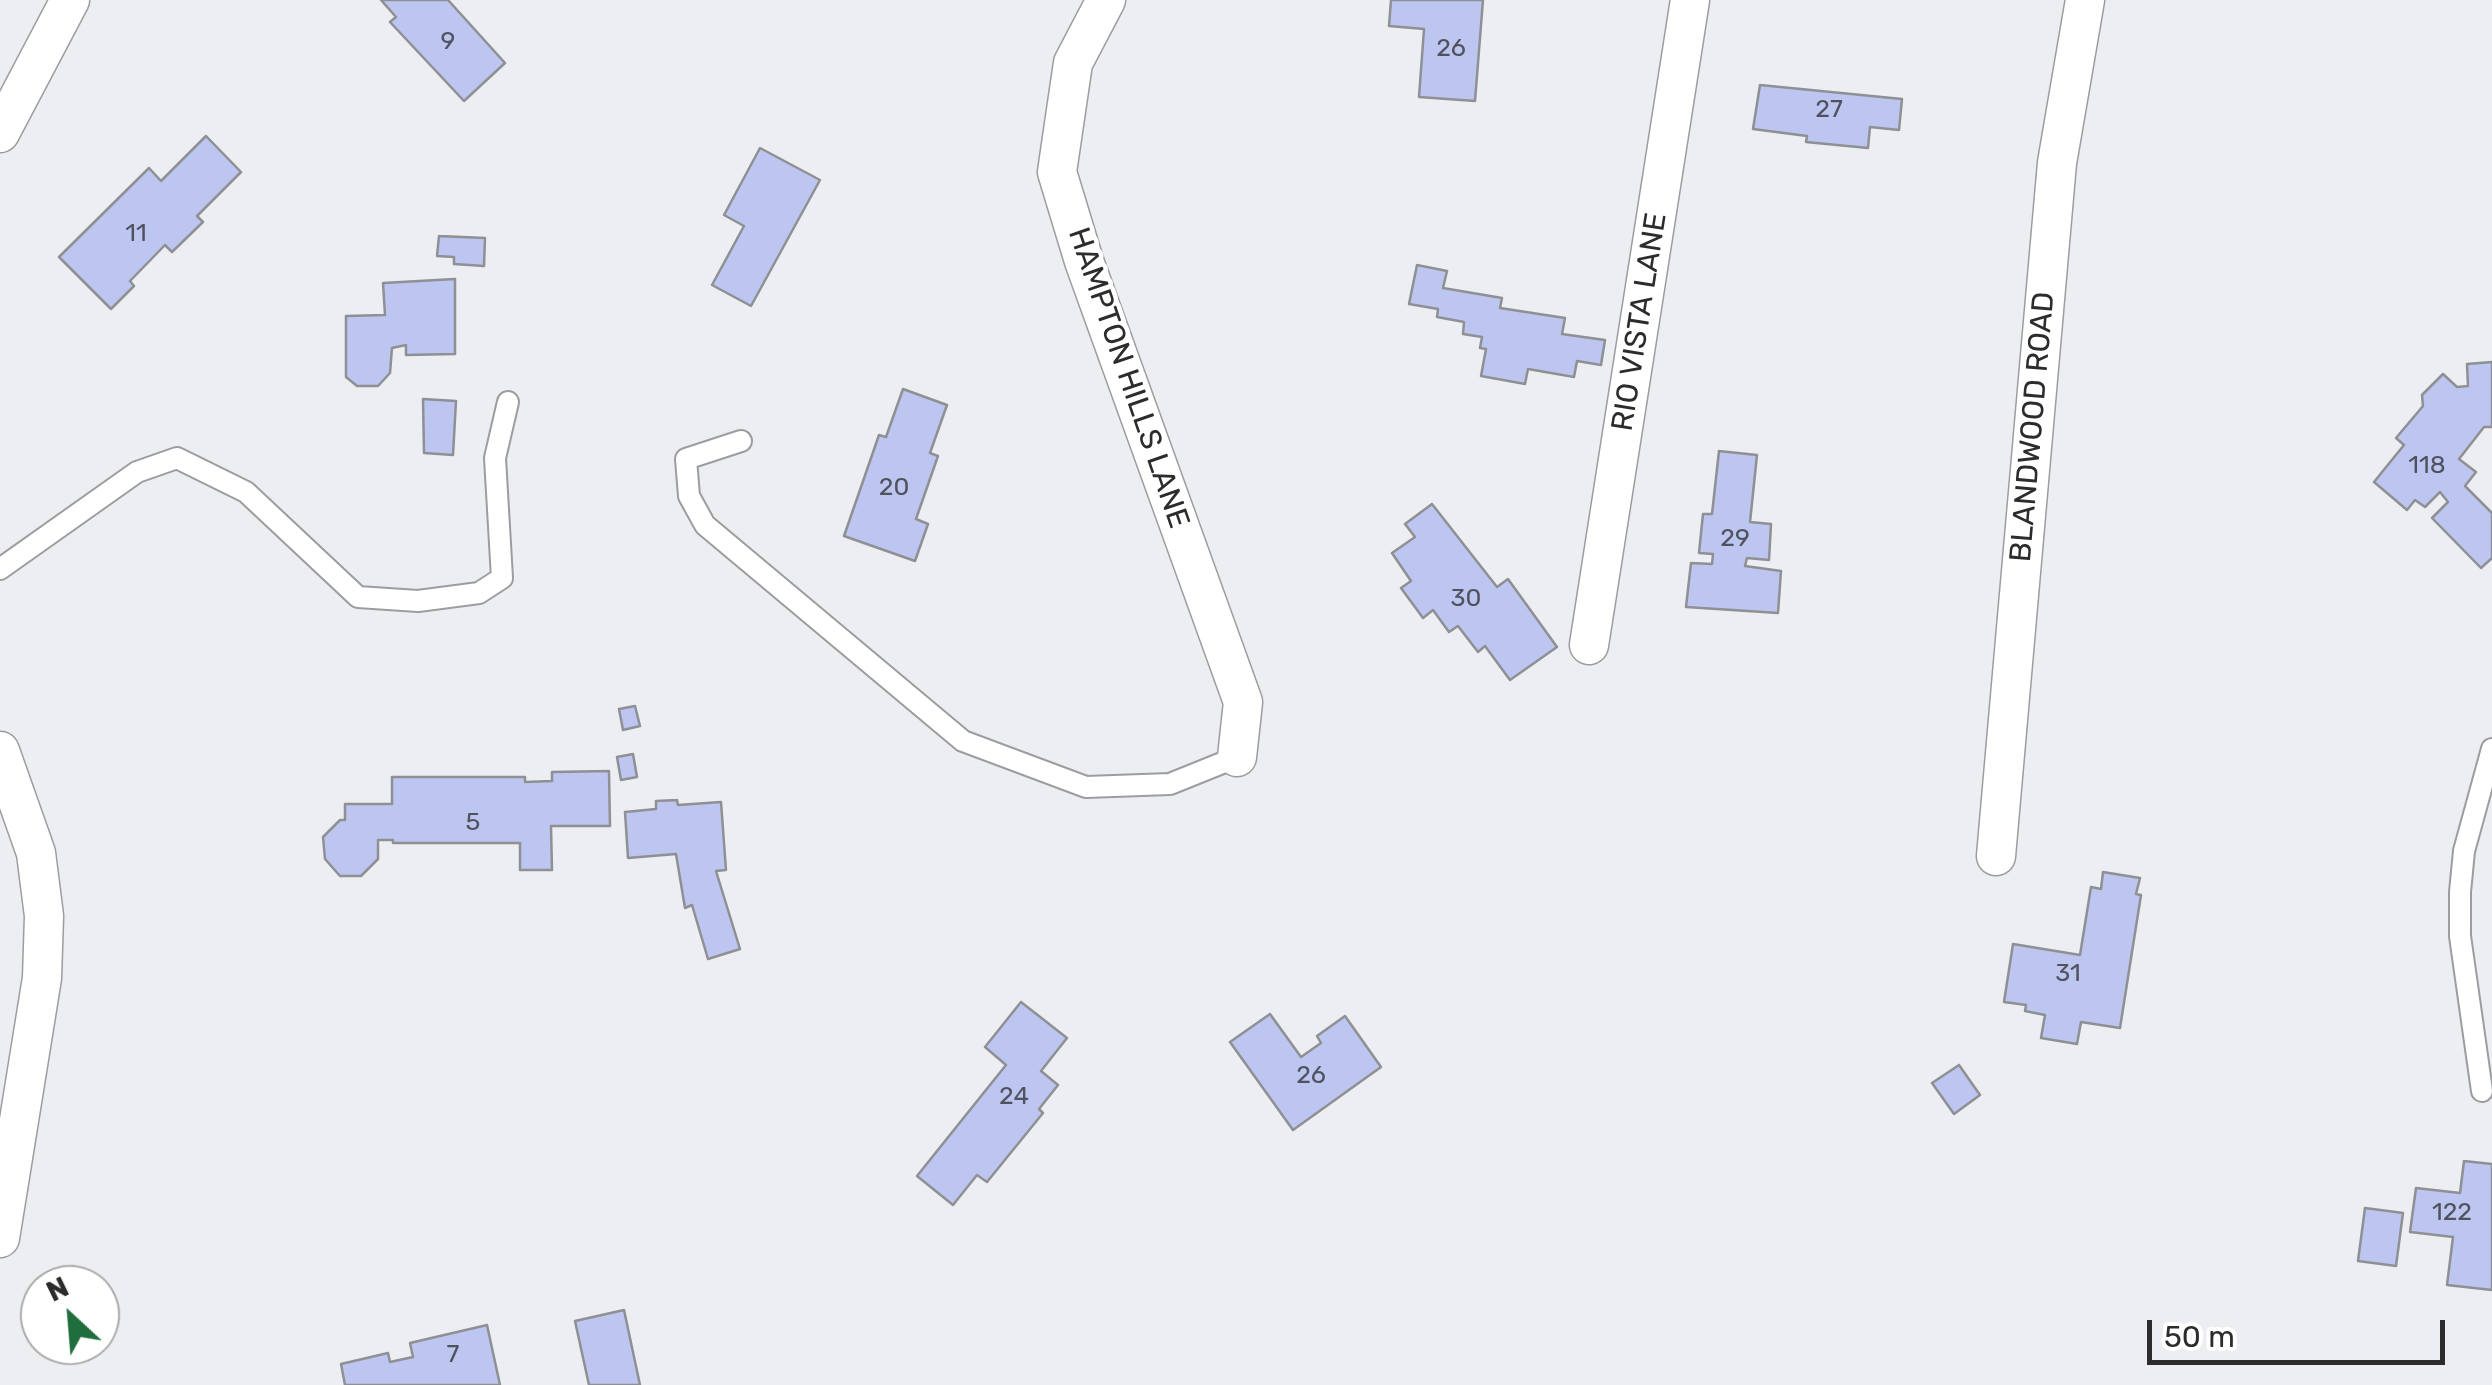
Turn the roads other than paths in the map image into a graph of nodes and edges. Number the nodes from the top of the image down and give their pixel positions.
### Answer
1 (70, 0) edge
2 (1106, 0) edge
3 (1690, 0) edge
4 (2086, 0) edge
5 (0, 133) edge
6 (508, 402) dead end
7 (741, 441) dead end
8 (0, 569) edge
9 (1589, 645) dead end
10 (2492, 749) edge
11 (0, 751) edge
12 (1237, 757) joint
13 (1996, 856) dead end
14 (2482, 1091) dead end
15 (0, 1238) edge

1 - 5 street
2 - 12 street, HAMPTON HILLS LANE
3 - 9 street, RIO VISTA LANE
4 - 13 street, BLANDWOOD ROAD
6 - 8 lane
7 - 12 lane
10 - 14 lane
11 - 15 street

